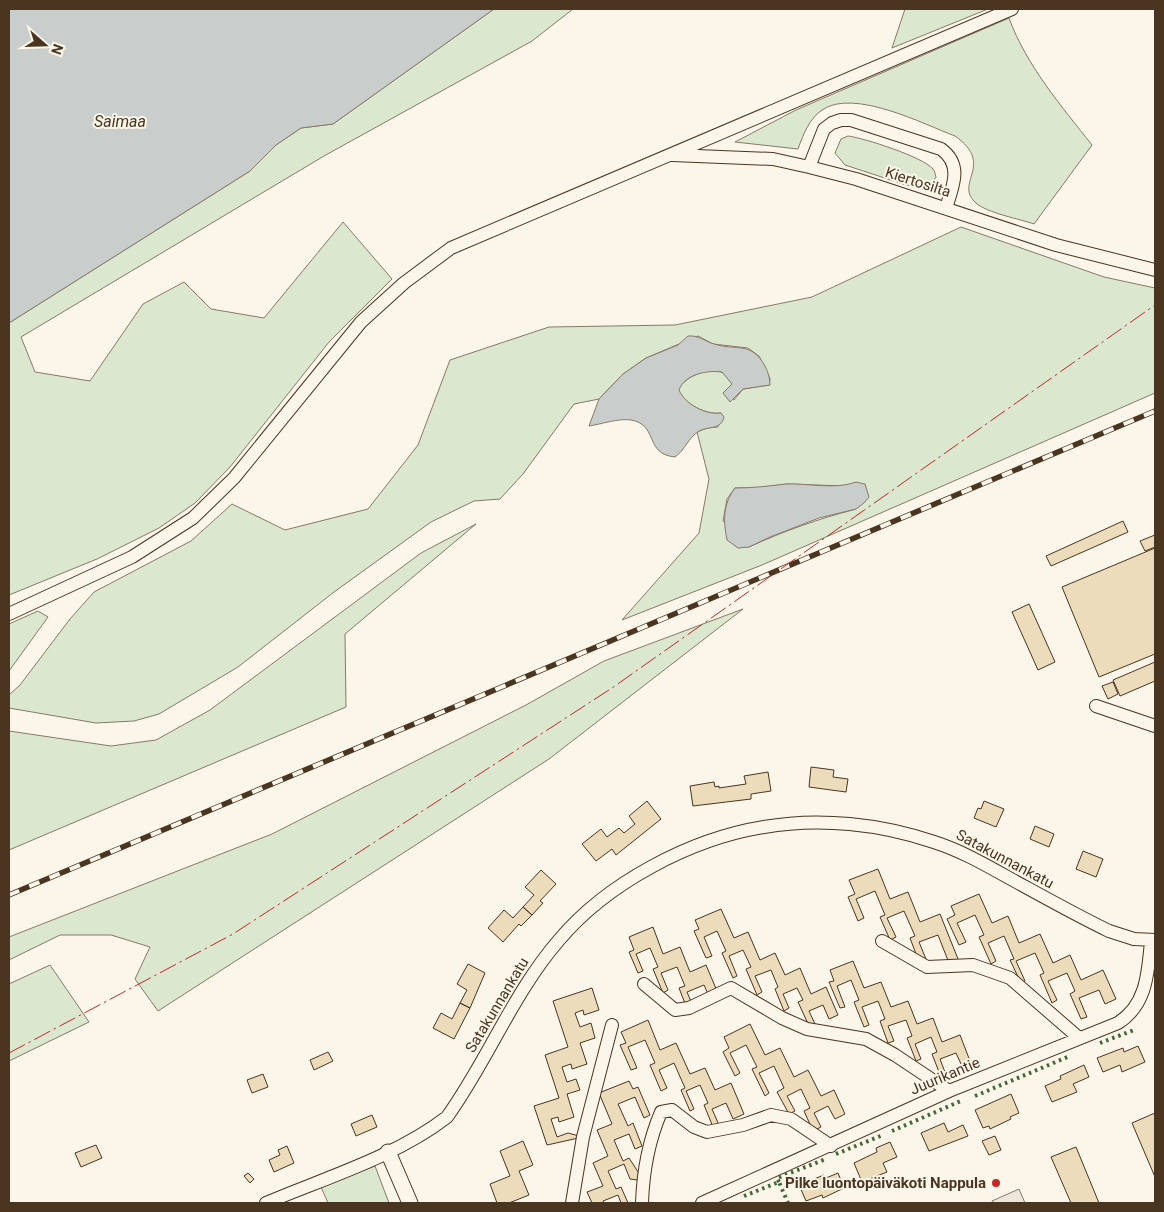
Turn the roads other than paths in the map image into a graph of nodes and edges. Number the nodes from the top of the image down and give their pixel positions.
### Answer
1 (1012, 9) edge
2 (666, 155) junction
3 (809, 167) junction
4 (946, 208) junction
5 (1155, 270) edge
6 (9, 614) edge
7 (1096, 706) dead end
8 (1155, 726) edge
9 (882, 941) dead end
10 (1153, 941) edge
11 (644, 984) dead end
12 (612, 1025) dead end
13 (1079, 1038) junction
14 (949, 1091) junction
15 (831, 1146) junction
16 (388, 1152) junction
17 (266, 1203) edge
18 (410, 1203) edge
19 (572, 1203) edge
20 (642, 1203) edge
21 (702, 1203) edge

1 - 2 street
2 - 3 street, Kiertosilta
2 - 6 street
3 - 4 street, Kiertosilta
3 - 4 street
4 - 5 street, Kiertosilta
7 - 8 street
9 - 13 street
10 - 13 street, Juurikantie
10 - 16 street, Satakunnankatu
11 - 14 street
12 - 19 street
13 - 14 street, Juurikantie
14 - 15 street, Juurikantie
15 - 20 street
15 - 21 street, Juurikantie
16 - 17 street, Satakunnankatu
16 - 18 street

